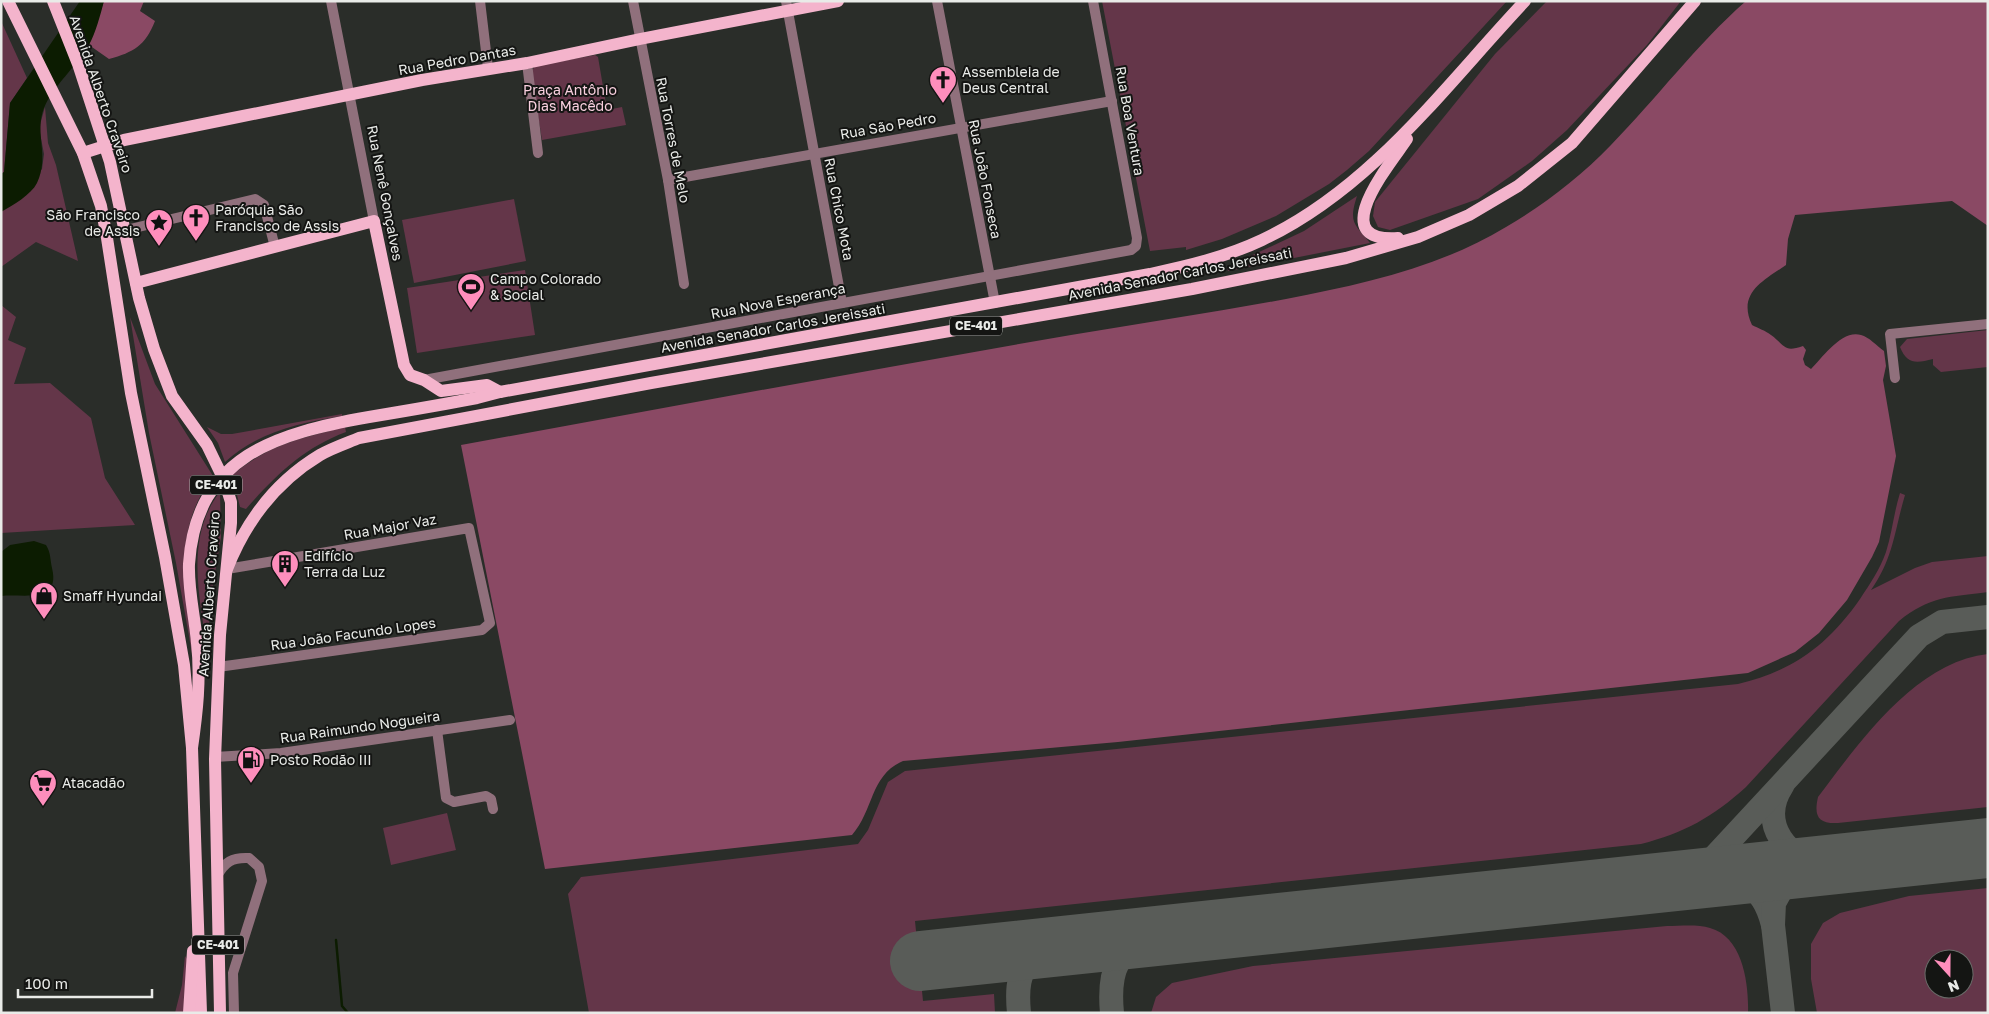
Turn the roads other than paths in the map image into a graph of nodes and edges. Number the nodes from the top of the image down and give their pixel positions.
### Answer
1 (8, 1) edge
2 (53, 1) edge
3 (331, 1) edge
4 (480, 1) edge
5 (633, 1) edge
6 (838, 1) edge
7 (937, 1) edge
8 (1093, 1) edge
9 (1525, 1) edge
10 (1695, 1) edge
11 (787, 6) edge
12 (640, 39) junction
13 (527, 64) junction
14 (488, 68) junction
15 (351, 96) junction
16 (1112, 100) junction
17 (1417, 122) junction
18 (961, 129) junction
19 (106, 146) junction
20 (83, 152) junction
21 (538, 153) dead end
22 (814, 154) junction
23 (668, 180) junction
24 (374, 221) junction
25 (126, 230) junction
26 (1418, 237) junction
27 (1136, 246) joint
28 (275, 247) junction
29 (990, 276) junction
30 (136, 283) junction
31 (684, 284) dead end
32 (842, 303) junction
33 (995, 303) junction
34 (1988, 324) edge
35 (1895, 378) dead end
36 (424, 380) junction
37 (500, 392) junction
38 (226, 569) junction
39 (490, 625) joint
40 (218, 667) junction
41 (510, 720) dead end
42 (437, 730) junction
43 (192, 748) junction
44 (215, 757) junction
45 (493, 809) dead end
46 (216, 877) junction
47 (198, 934) junction
48 (188, 1013) edge
49 (201, 1013) edge
50 (220, 1013) edge
51 (234, 1013) edge

1 - 20 main road, Avenida Alberto Craveiro
2 - 19 main road, Avenida Alberto Craveiro
3 - 15 street, Rua Nenê Gonçalves
4 - 14 street
5 - 12 street, Rua Torres de Melo
6 - 11 main road, Rua Pedro Dantas
7 - 18 street, Rua João Fonseca
8 - 16 street, Rua Boa Ventura
9 - 17 main road, Avenida Senador Carlos Jereissati / CE-401
10 - 26 main road, Avenida Senador Carlos Jereissati / CE-401
11 - 12 main road, Rua Pedro Dantas
11 - 22 street, Rua Chico Mota
12 - 13 main road, Rua Pedro Dantas
12 - 23 street, Rua Torres de Melo
13 - 14 main road, Rua Pedro Dantas
13 - 21 street
14 - 15 main road, Rua Pedro Dantas
15 - 19 main road, Rua Pedro Dantas
15 - 24 street, Rua Nenê Gonçalves
16 - 18 street, Rua São Pedro
16 - 27 street, Rua Boa Ventura
17 - 26 main road
17 - 33 main road, Avenida Senador Carlos Jereissati / CE-401
18 - 22 street, Rua São Pedro
18 - 29 street, Rua João Fonseca
19 - 20 main road, Rua Pedro Dantas
19 - 25 main road, Avenida Alberto Craveiro
20 - 43 main road, Avenida Alberto Craveiro
22 - 23 street, Rua São Pedro
22 - 32 street, Rua Chico Mota
23 - 31 street, Rua Torres de Melo
24 - 28 main road
24 - 36 main road, Rua Nenê Gonçalves
25 - 28 street
25 - 30 main road, Avenida Alberto Craveiro
26 - 38 main road, Avenida Senador Carlos Jereissati / CE-401
27 - 29 street, Rua Nova Esperança
28 - 30 main road
29 - 32 street, Rua Nova Esperança
29 - 33 street, Rua João Fonseca
30 - 38 main road, Avenida Alberto Craveiro
32 - 36 street, Rua Nova Esperança
33 - 37 main road, Avenida Senador Carlos Jereissati / CE-401
34 - 35 street
36 - 37 main road, Rua Nenê Gonçalves
37 - 43 main road, Avenida Senador Carlos Jereissati / CE-401
38 - 39 street, Rua Major Vaz
38 - 40 main road, Avenida Alberto Craveiro / CE-401
39 - 40 street, Rua João Facundo Lopes
40 - 44 main road, Avenida Alberto Craveiro / CE-401
41 - 42 street, Rua Raimundo Nogueira
42 - 44 street, Rua Raimundo Nogueira
42 - 45 street
43 - 47 main road, Avenida Alberto Craveiro / CE-401
44 - 46 main road, Avenida Alberto Craveiro / CE-401
46 - 50 main road, Avenida Alberto Craveiro / CE-401
46 - 51 street
47 - 48 main road
47 - 49 main road, Avenida Alberto Craveiro / CE-401

